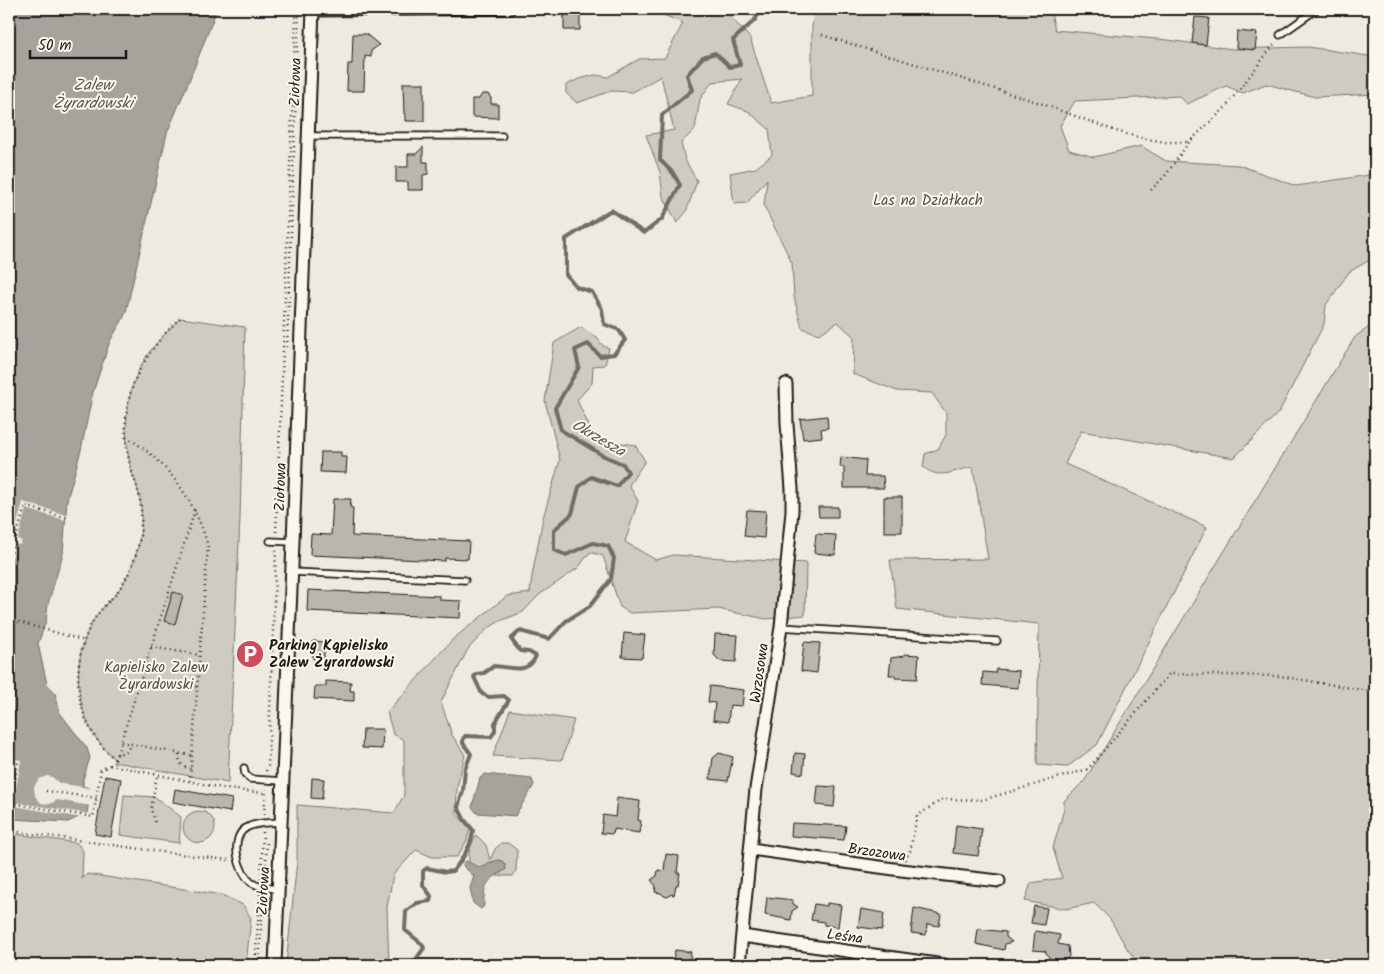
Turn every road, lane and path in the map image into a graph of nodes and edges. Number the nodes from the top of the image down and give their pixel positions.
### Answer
1 (297, 9) edge
2 (1317, 9) edge
3 (313, 11) edge
4 (511, 11) dead end
5 (822, 35) dead end
6 (1280, 36) joint
7 (308, 136) junction
8 (502, 136) dead end
9 (1189, 142) junction
10 (1151, 190) dead end
11 (180, 318) dead end
12 (786, 384) dead end
13 (126, 438) junction
14 (195, 510) junction
15 (68, 518) dead end
16 (275, 541) junction
17 (293, 542) junction
18 (9, 562) edge
19 (292, 572) junction
20 (465, 580) dead end
21 (9, 619) edge
22 (781, 627) junction
23 (85, 641) junction
24 (997, 641) dead end
25 (151, 646) junction
26 (200, 655) junction
27 (141, 680) junction
28 (198, 687) junction
29 (1375, 692) edge
30 (121, 742) junction
31 (131, 744) junction
32 (117, 754) junction
33 (179, 754) junction
34 (193, 756) junction
35 (9, 760) edge
36 (115, 760) junction
37 (110, 765) junction
38 (244, 768) dead end
39 (192, 769) junction
40 (157, 774) junction
41 (268, 780) junction
42 (190, 781) junction
43 (283, 781) junction
44 (46, 791) dead end
45 (265, 793) junction
46 (96, 798) junction
47 (265, 800) dead end
48 (10, 802) edge
49 (154, 822) dead end
50 (281, 822) junction
51 (268, 823) junction
52 (9, 831) edge
53 (751, 849) junction
54 (229, 860) dead end
55 (900, 870) junction
56 (999, 881) dead end
57 (264, 887) junction
58 (279, 889) junction
59 (742, 936) junction
60 (259, 965) edge
61 (275, 965) edge
62 (739, 965) edge
63 (944, 965) edge

1 - 16 path
2 - 6 lane
3 - 4 lane
3 - 7 street, Ziołowa
5 - 9 path
6 - 9 path
7 - 8 lane
7 - 17 street, Ziołowa
9 - 10 path
11 - 13 path
12 - 22 street, Wrzosowa
13 - 14 path
13 - 23 path
14 - 25 path
14 - 26 path
15 - 18 path
16 - 17 lane
16 - 41 path
17 - 19 street, Ziołowa
19 - 20 lane
19 - 43 street, Ziołowa
21 - 23 path
22 - 24 lane
22 - 53 street, Wrzosowa
23 - 36 path
25 - 26 path
25 - 27 path
26 - 28 path
27 - 28 path
27 - 30 path
28 - 34 path
29 - 55 path
30 - 31 path
30 - 32 path
31 - 32 path
31 - 33 path
32 - 36 path
33 - 34 path
33 - 39 path
34 - 39 path
35 - 48 path
36 - 37 path
37 - 40 path
37 - 46 path
38 - 41 lane
39 - 42 path
40 - 42 path
40 - 49 path
41 - 43 lane
41 - 45 path
41 - 51 path
42 - 45 path
43 - 50 street, Ziołowa
44 - 46 path
45 - 47 path
46 - 48 path
50 - 51 lane
50 - 58 street, Ziołowa
51 - 57 path
51 - 57 lane
52 - 54 path
53 - 55 street, Brzozowa
53 - 59 street, Wrzosowa
55 - 56 street, Brzozowa
57 - 58 lane
57 - 60 path
58 - 61 street, Ziołowa
59 - 62 street, Wrzosowa
59 - 63 street, Leśna

